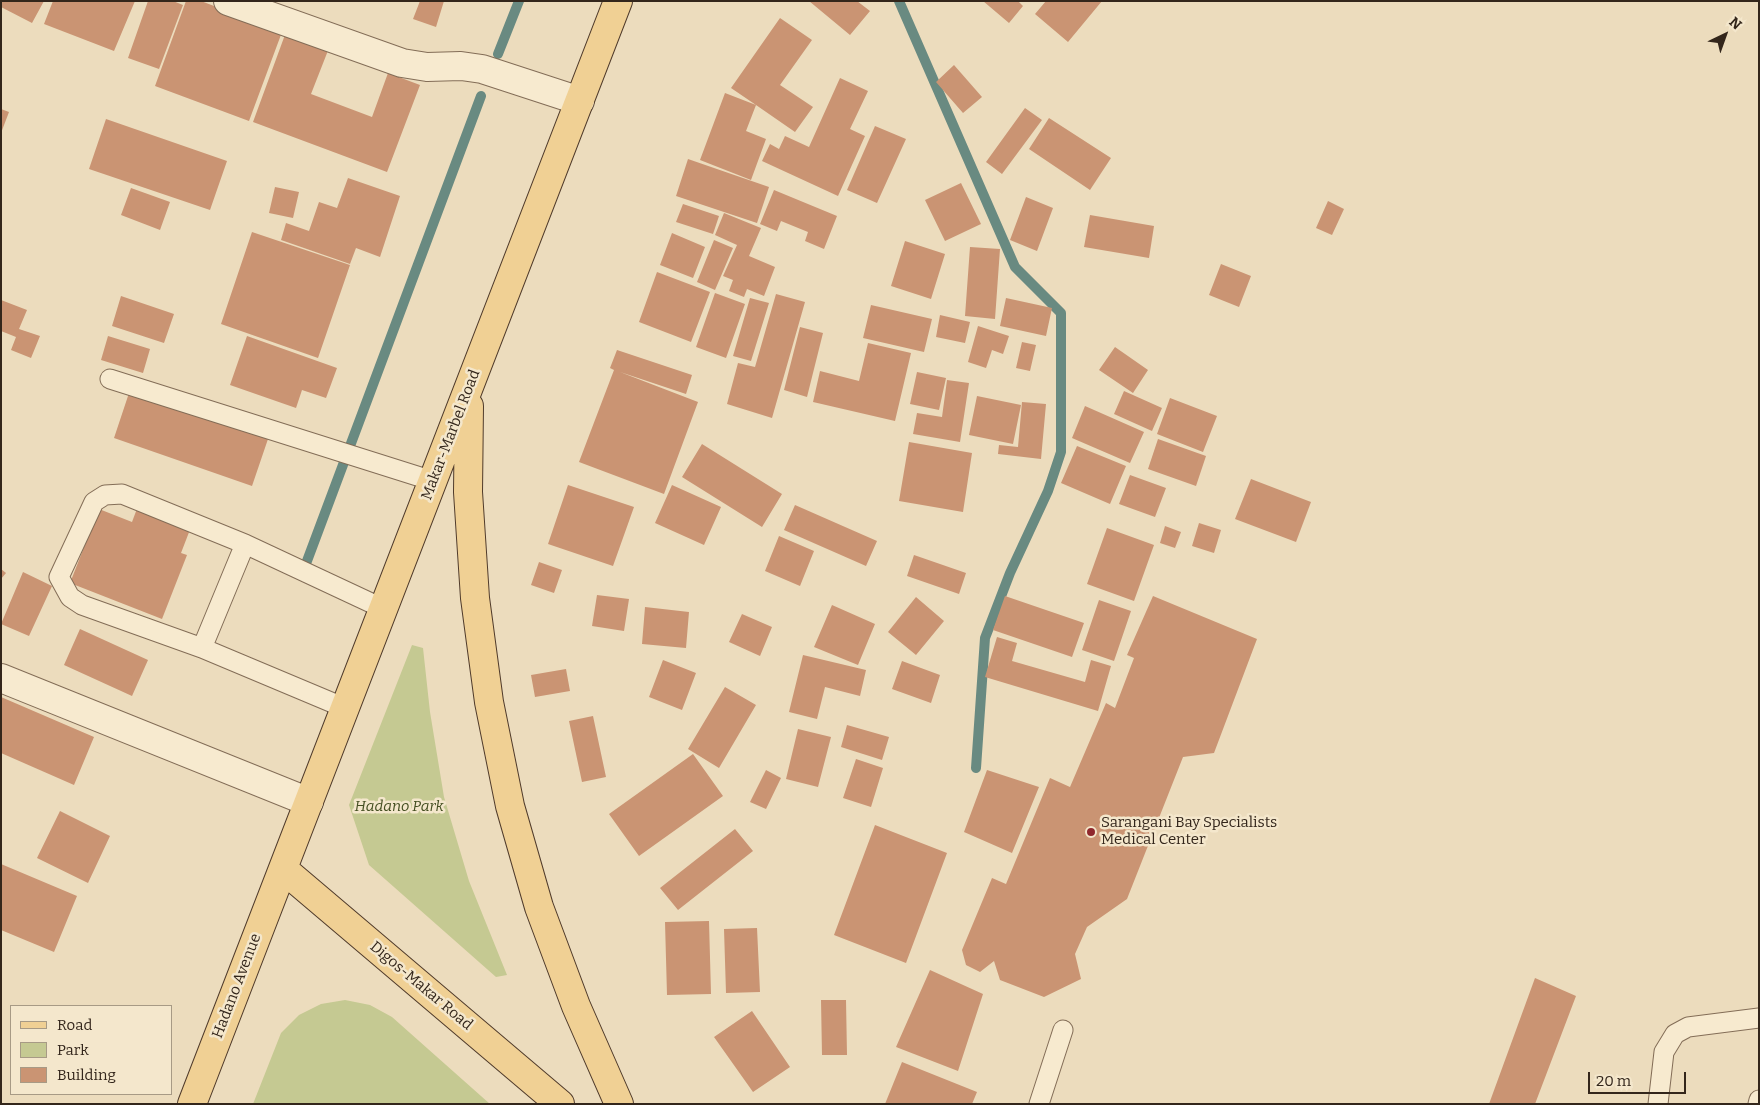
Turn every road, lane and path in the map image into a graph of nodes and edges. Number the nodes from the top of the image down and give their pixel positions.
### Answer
1 (228, 1) edge
2 (618, 1) edge
3 (580, 101) junction
4 (110, 378) dead end
5 (469, 387) junction
6 (433, 481) junction
7 (245, 544) junction
8 (384, 609) junction
9 (202, 648) junction
10 (1, 678) edge
11 (345, 708) junction
12 (309, 802) junction
13 (283, 869) junction
14 (1759, 1018) edge
15 (1063, 1030) dead end
16 (1759, 1100) edge
17 (192, 1104) edge
18 (560, 1104) edge
19 (619, 1104) edge
20 (1039, 1104) edge
21 (1658, 1104) edge
22 (1758, 1104) edge

1 - 3 street
2 - 3 main road, Makar-Marbel Road
3 - 5 main road, Makar-Marbel Road
4 - 6 lane
5 - 6 main road, Makar-Marbel Road
5 - 19 main road
6 - 8 main road, Makar-Marbel Road
7 - 8 lane
7 - 9 lane
7 - 9 lane
8 - 11 main road, Makar-Marbel Road
9 - 11 lane
10 - 12 street
11 - 12 main road, Makar-Marbel Road
12 - 13 main road, Makar-Marbel Road
13 - 17 main road, Hadano Avenue
13 - 18 main road, Digos-Makar Road
14 - 21 lane
15 - 20 lane
16 - 22 lane

